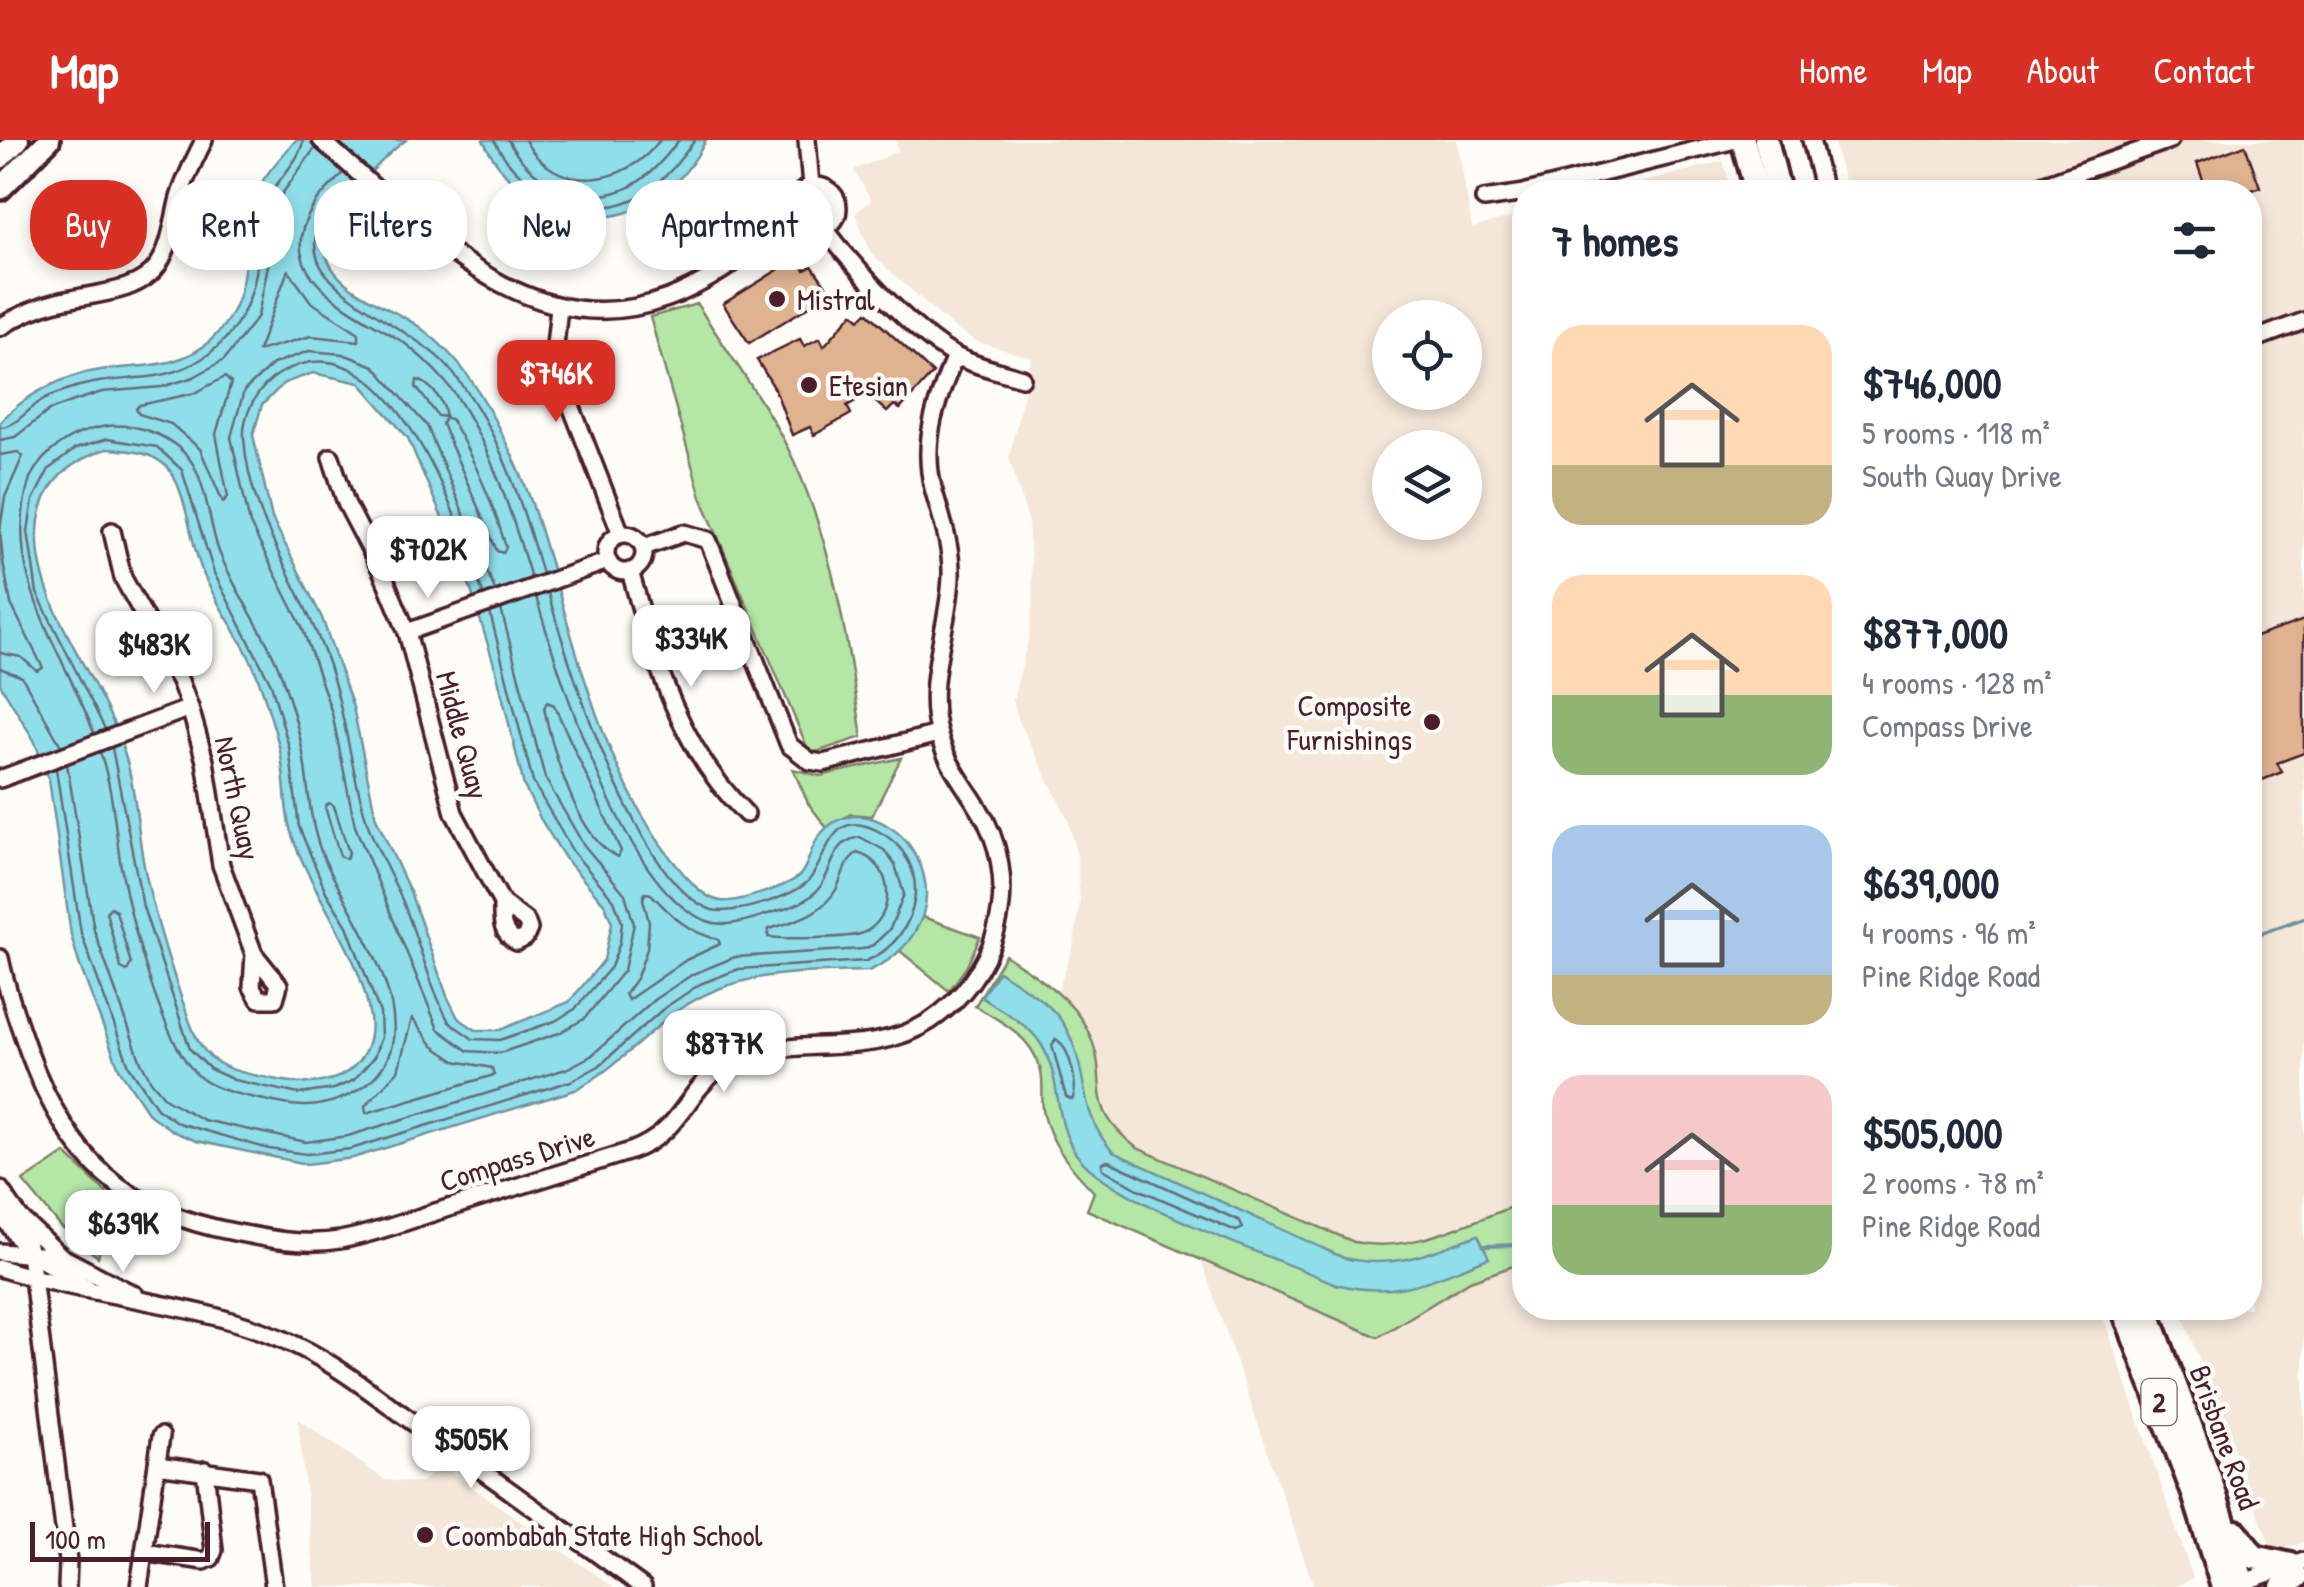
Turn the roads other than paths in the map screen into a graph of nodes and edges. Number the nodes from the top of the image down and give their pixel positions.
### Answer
1 (18, 140) edge
2 (49, 140) edge
3 (204, 140) edge
4 (322, 140) edge
5 (807, 140) edge
6 (1735, 140) edge
7 (1743, 140) edge
8 (1766, 140) edge
9 (1810, 140) edge
10 (2170, 140) edge
11 (1688, 146) edge
12 (0, 158) edge
13 (810, 180) edge
14 (1571, 180) edge
15 (1754, 180) edge
16 (1777, 180) edge
17 (1821, 180) edge
18 (2056, 180) edge
19 (0, 190) edge
20 (833, 195) edge
21 (1512, 195) edge
22 (1484, 199) dead end
23 (833, 219) edge
24 (833, 238) edge
25 (720, 270) edge
26 (559, 308) junction
27 (2304, 320) edge
28 (0, 327) edge
29 (2262, 336) edge
30 (955, 356) junction
31 (1022, 378) dead end
32 (331, 456) dead end
33 (112, 531) dead end
34 (621, 534) junction
35 (644, 547) junction
36 (608, 561) junction
37 (630, 571) junction
38 (407, 632) junction
39 (190, 708) junction
40 (938, 734) junction
41 (0, 779) edge
42 (746, 814) dead end
43 (502, 903) dead end
44 (254, 954) dead end
45 (0, 958) edge
46 (0, 1190) edge
47 (0, 1212) edge
48 (20, 1218) junction
49 (0, 1252) edge
50 (30, 1253) junction
51 (62, 1257) junction
52 (0, 1268) edge
53 (32, 1278) junction
54 (91, 1291) junction
55 (147, 1302) junction
56 (2127, 1320) edge
57 (2150, 1320) edge
58 (161, 1436) dead end
59 (157, 1464) junction
60 (205, 1470) junction
61 (2217, 1498) junction
62 (144, 1552) junction
63 (2214, 1557) junction
64 (2296, 1573) edge
65 (2235, 1586) edge
66 (66, 1587) edge
67 (140, 1587) edge
68 (274, 1587) edge
69 (643, 1587) edge
70 (2203, 1587) edge
71 (2268, 1587) edge

1 - 12 main road
2 - 19 main road
3 - 28 street
4 - 26 street
5 - 13 street
6 - 11 street
7 - 15 highway
8 - 16 highway
9 - 17 street
10 - 18 street
11 - 14 street
20 - 23 street
21 - 22 street
24 - 30 street
25 - 26 street
26 - 34 street
27 - 29 street
30 - 31 street
30 - 40 street, Compass Drive
32 - 38 street, Middle Quay
33 - 39 street, North Quay
34 - 35 street
34 - 36 street
35 - 37 street
35 - 40 street
36 - 37 street
36 - 38 street
37 - 42 street
38 - 43 street, Middle Quay
39 - 41 street, North Quay
39 - 44 street, North Quay
40 - 45 street, Compass Drive
46 - 48 street
47 - 50 street
48 - 50 street
48 - 51 street
49 - 50 street
50 - 51 street
50 - 53 street
50 - 54 street
51 - 55 street
52 - 53 street
53 - 54 street
53 - 66 street
54 - 55 street
55 - 69 street
56 - 63 highway, Brisbane Road / 2
57 - 61 highway, Brisbane Road / 2
58 - 59 street
59 - 60 street
59 - 62 street
60 - 62 street
60 - 68 street
61 - 64 highway
61 - 65 highway, Brisbane Road / 2
62 - 67 street
63 - 65 highway, Brisbane Road / 2
63 - 70 highway
64 - 65 street
64 - 71 street

